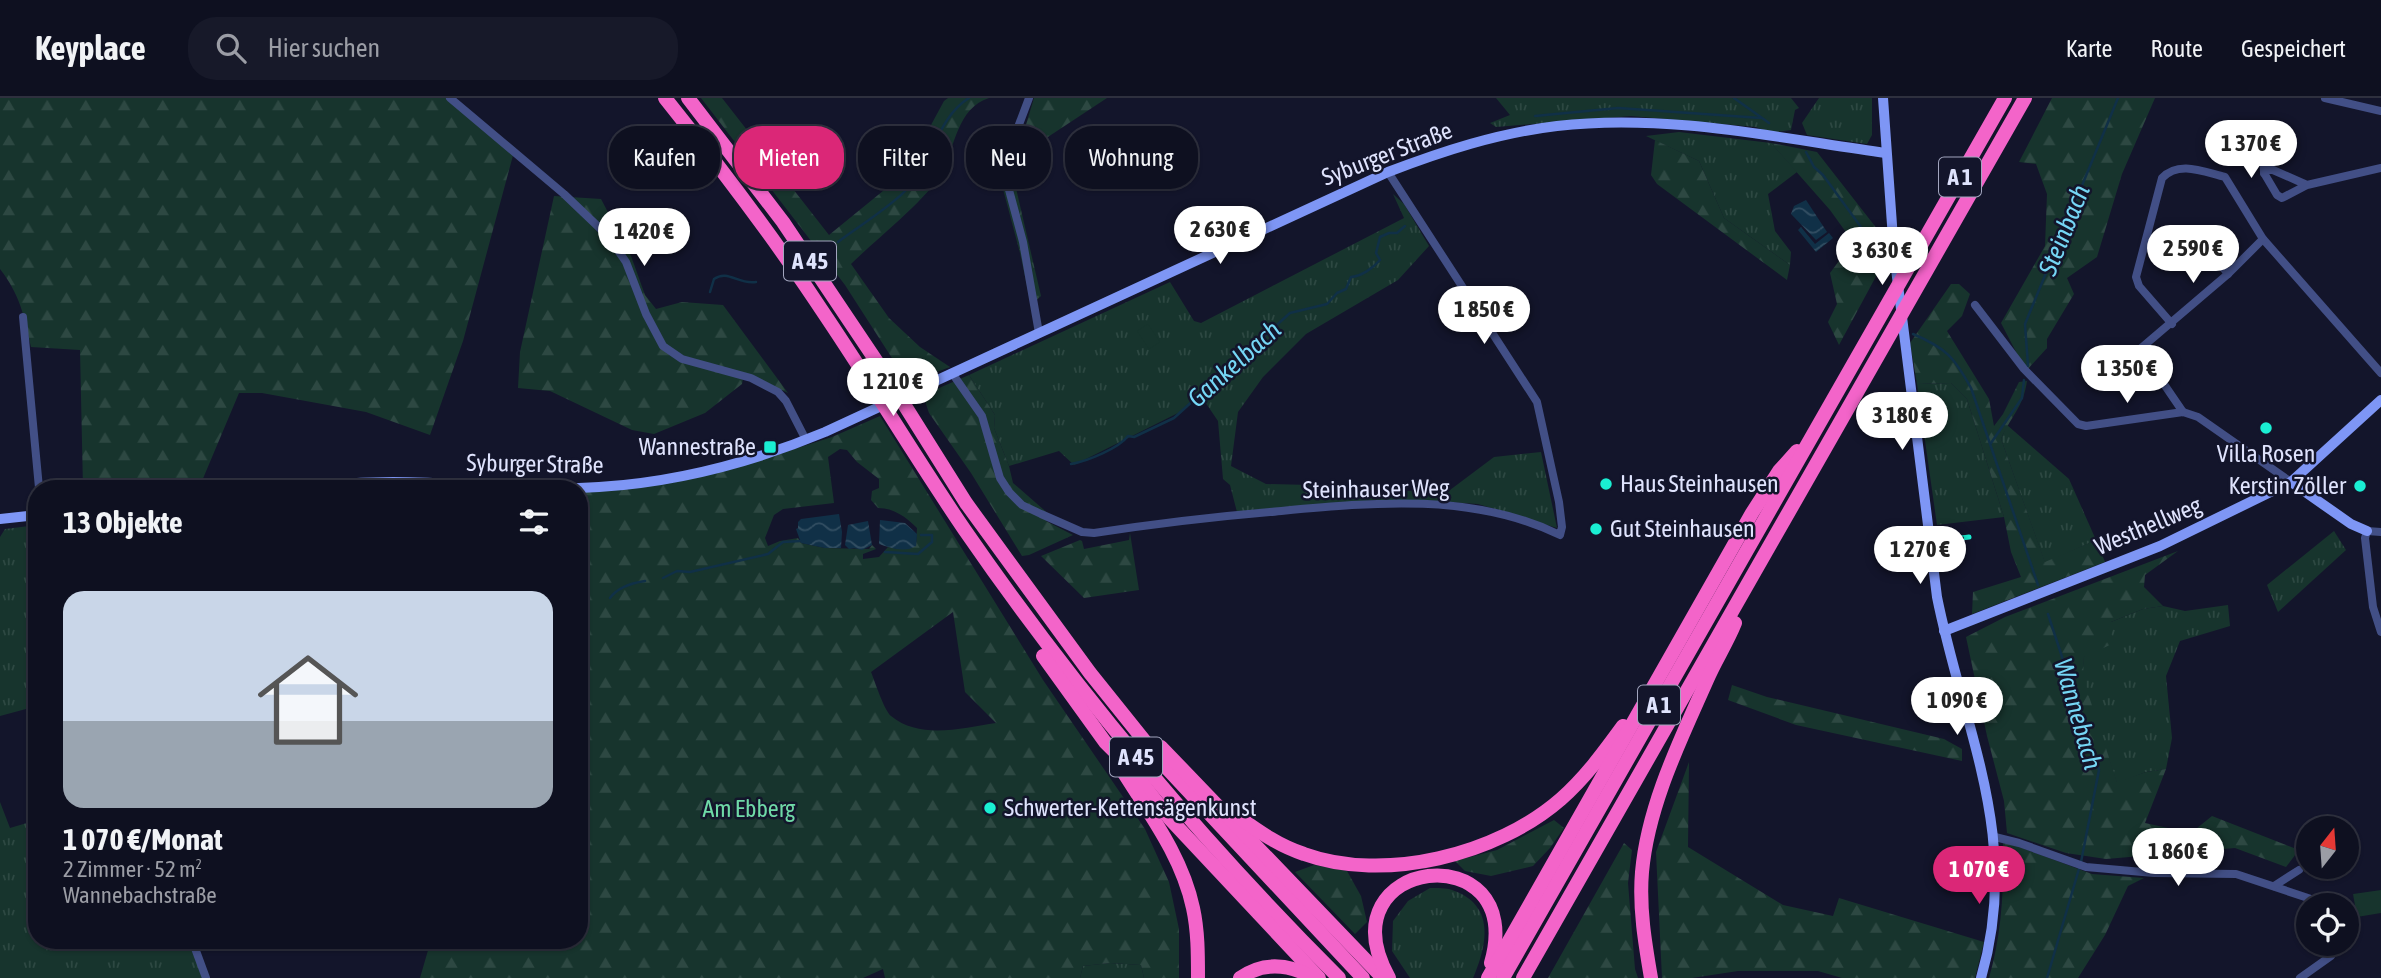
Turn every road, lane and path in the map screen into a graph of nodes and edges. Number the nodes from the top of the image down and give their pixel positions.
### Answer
1 (450, 98) edge
2 (665, 98) edge
3 (688, 98) edge
4 (1029, 98) edge
5 (1883, 98) edge
6 (2005, 98) edge
7 (2025, 98) edge
8 (2325, 98) edge
9 (2381, 111) edge
10 (2263, 149) dead end
11 (1886, 153) junction
12 (2381, 168) edge
13 (1388, 172) junction
14 (2264, 173) junction
15 (2307, 185) junction
16 (2263, 239) junction
17 (2190, 243) dead end
18 (2228, 274) junction
19 (1975, 305) dead end
20 (23, 317) dead end
21 (2172, 324) junction
22 (1039, 332) junction
23 (952, 373) junction
24 (2381, 373) edge
25 (2381, 400) edge
26 (2183, 412) junction
27 (921, 431) junction
28 (1815, 432) junction
29 (806, 440) junction
30 (38, 480) edge
31 (2291, 482) junction
32 (588, 487) edge
33 (28, 516) edge
34 (0, 519) edge
35 (2367, 531) junction
36 (2381, 533) edge
37 (1753, 576) junction
38 (1028, 619) junction
39 (1944, 631) junction
40 (2381, 632) edge
41 (1655, 682) junction
42 (1105, 742) junction
43 (1171, 759) junction
44 (1995, 837) junction
45 (2296, 872) edge
46 (2274, 886) junction
47 (2296, 894) edge
48 (1554, 924) junction
49 (195, 949) edge
50 (2331, 956) edge
51 (206, 978) edge
52 (1198, 978) edge
53 (1240, 978) edge
54 (1314, 978) edge
55 (1319, 978) edge
56 (1339, 978) edge
57 (1363, 978) edge
58 (1382, 978) edge
59 (1389, 978) edge
60 (1487, 978) edge
61 (1503, 978) edge
62 (1523, 978) edge
63 (1534, 978) edge
64 (1651, 978) edge
65 (1981, 978) edge
66 (2300, 978) edge

1 - 29 street
2 - 38 highway, A 45
3 - 27 highway, A 45
4 - 22 street
5 - 11 street
6 - 28 highway, A 1
7 - 37 highway, A 1
8 - 9 street
10 - 14 street
11 - 13 street, Syburger Straße
11 - 39 street
12 - 15 street
13 - 22 street, Syburger Straße
13 - 23 street, Steinhauser Weg
14 - 15 street
14 - 15 street
16 - 18 street
16 - 21 street
16 - 24 street
17 - 18 street
18 - 21 street
19 - 26 street
20 - 30 street
21 - 26 street
22 - 23 street, Syburger Straße
23 - 29 street, Syburger Straße
25 - 31 street, Westhellweg
26 - 31 street
27 - 43 highway
27 - 57 highway, A 45
28 - 41 highway
28 - 61 highway, A 1
29 - 32 street, Syburger Straße
31 - 35 street
31 - 39 street, Westhellweg
33 - 34 street
35 - 36 street
35 - 40 street
37 - 48 highway, A 1
37 - 64 highway
38 - 42 highway
38 - 56 highway, A 45
39 - 44 street
41 - 43 highway
41 - 60 highway
42 - 52 highway
42 - 55 highway
43 - 58 highway
44 - 46 street
44 - 65 street
45 - 46 street
46 - 47 street
48 - 62 highway, A 1
48 - 63 highway
49 - 51 street
50 - 66 street
53 - 54 highway
59 - 60 highway

